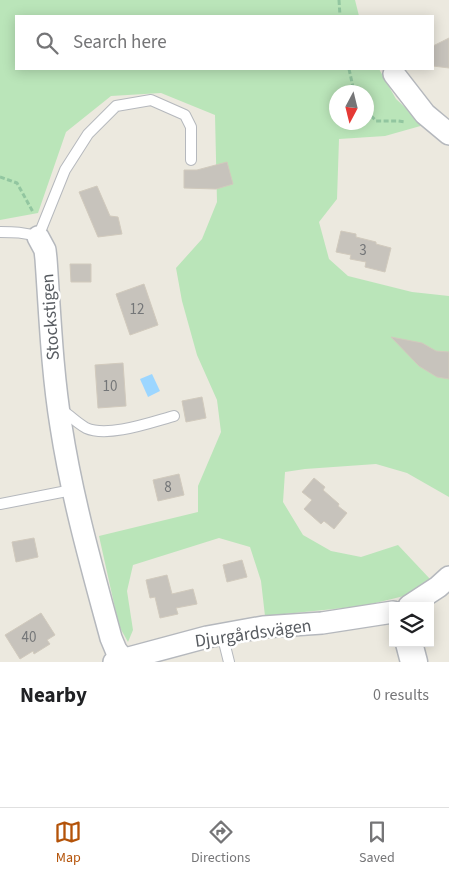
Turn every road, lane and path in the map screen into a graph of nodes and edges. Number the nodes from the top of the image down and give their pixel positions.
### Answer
1 (339, 0) edge
2 (340, 15) edge
3 (349, 70) edge
4 (394, 74) dead end
5 (353, 85) edge
6 (374, 119) edge
7 (406, 122) dead end
8 (449, 134) edge
9 (191, 160) dead end
10 (0, 177) edge
11 (0, 232) edge
12 (38, 237) junction
13 (58, 407) junction
14 (174, 416) dead end
15 (72, 490) junction
16 (0, 504) edge
17 (449, 577) edge
18 (449, 594) edge
19 (414, 602) edge
20 (426, 602) edge
21 (389, 613) edge
22 (222, 634) junction
23 (410, 647) edge
24 (120, 661) edge
25 (229, 662) edge
26 (414, 662) edge

1 - 2 path
3 - 5 path
4 - 8 street
6 - 7 path
9 - 12 lane
10 - 12 path
11 - 12 lane
12 - 13 street, Stockstigen
13 - 14 lane
13 - 15 street, Stockstigen
15 - 16 lane
15 - 24 street, Stockstigen
17 - 19 street
18 - 20 street
21 - 22 street, Djurgårdsvägen
22 - 24 street, Djurgårdsvägen
22 - 25 lane
23 - 26 street

